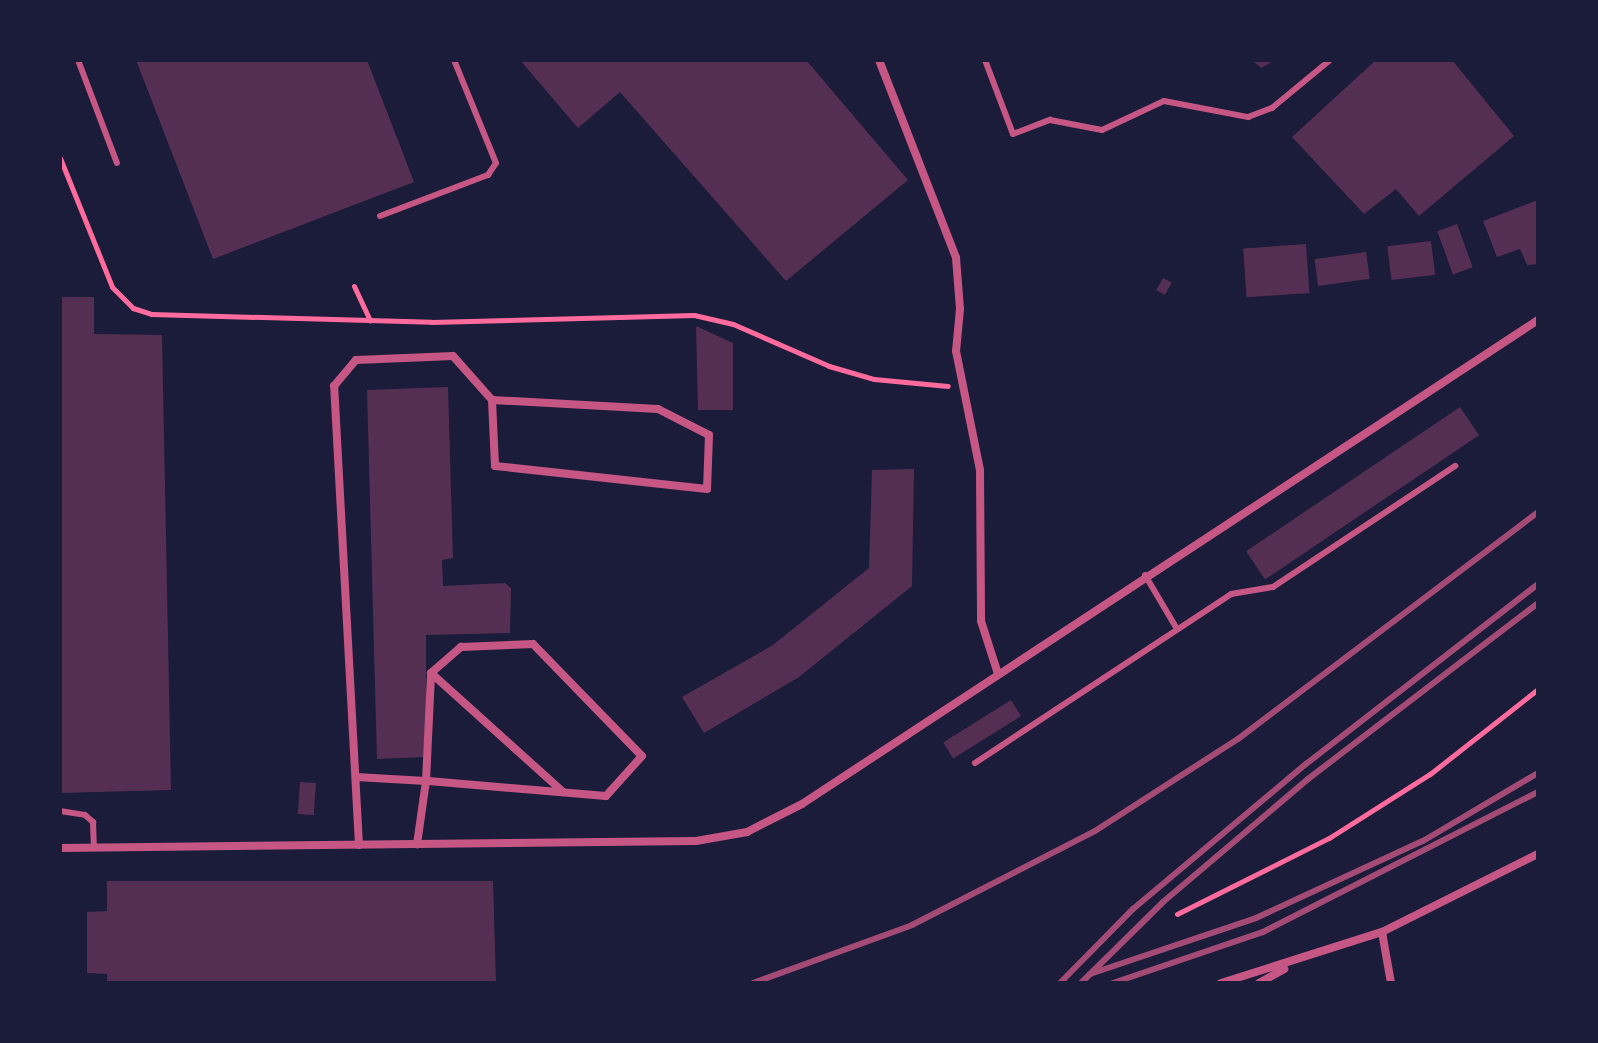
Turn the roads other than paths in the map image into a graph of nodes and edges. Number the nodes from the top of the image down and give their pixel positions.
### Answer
1 (78, 60) edge
2 (454, 60) edge
3 (879, 60) edge
4 (985, 60) edge
5 (1330, 60) edge
6 (117, 163) dead end
7 (380, 216) dead end
8 (1538, 320) edge
9 (492, 400) junction
10 (1455, 466) dead end
11 (1145, 575) junction
12 (1177, 629) junction
13 (431, 673) junction
14 (998, 674) junction
15 (975, 763) dead end
16 (356, 777) junction
17 (426, 781) junction
18 (563, 792) junction
19 (60, 811) edge
20 (417, 844) junction
21 (359, 845) junction
22 (60, 848) edge
23 (94, 848) junction
24 (1538, 854) edge
25 (1382, 932) junction
26 (1296, 963) junction
27 (1221, 983) edge
28 (1259, 983) edge
29 (1391, 983) edge

1 - 6 lane
2 - 7 lane
3 - 14 street
4 - 5 lane
8 - 11 street
9 - 9 street
9 - 16 street
10 - 12 lane
11 - 12 lane
11 - 14 street
12 - 15 lane
13 - 17 street
13 - 18 street
13 - 18 street
14 - 20 street
16 - 17 street
16 - 21 street
17 - 18 street
17 - 20 street
19 - 23 lane
20 - 21 street
21 - 23 street
22 - 23 street
24 - 25 street
25 - 26 street
25 - 29 street
26 - 27 street
26 - 28 street

